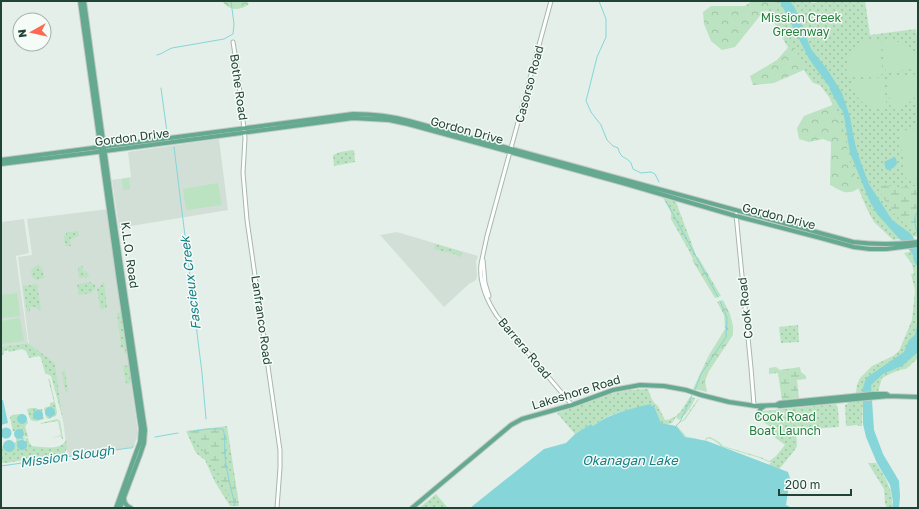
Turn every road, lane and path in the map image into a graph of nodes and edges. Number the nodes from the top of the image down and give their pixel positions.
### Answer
1 (80, 1) edge
2 (84, 1) edge
3 (551, 1) edge
4 (232, 42) dead end
5 (245, 130) junction
6 (101, 136) junction
7 (114, 148) junction
8 (103, 149) junction
9 (511, 150) junction
10 (90, 151) junction
11 (1, 160) edge
12 (104, 161) junction
13 (1, 164) edge
14 (737, 211) junction
15 (736, 216) junction
16 (918, 242) edge
17 (918, 245) edge
18 (901, 246) junction
19 (484, 283) joint
20 (859, 397) junction
21 (918, 397) edge
22 (835, 400) junction
23 (817, 401) junction
24 (841, 404) dead end
25 (572, 405) junction
26 (754, 405) junction
27 (765, 405) junction
28 (757, 416) dead end
29 (124, 496) junction
30 (116, 508) edge
31 (120, 508) edge
32 (131, 508) edge
33 (277, 508) edge
34 (412, 508) edge

1 - 6 main road, K.L.O. Road
2 - 6 main road, K.L.O. Road
3 - 9 street, Casorso Road
4 - 5 street, Bothe Road
5 - 7 main road, Gordon Drive
5 - 9 main road, Gordon Drive
5 - 33 street, Lanfranco Road
6 - 7 main road
6 - 8 main road, K.L.O. Road
6 - 10 main road
7 - 8 main road, Gordon Drive
7 - 12 main road
8 - 10 main road, Gordon Drive
8 - 12 main road, K.L.O. Road
9 - 14 main road, Gordon Drive
9 - 15 main road, Gordon Drive
9 - 19 street, Casorso Road
10 - 11 main road, Gordon Drive
10 - 12 main road
10 - 13 main road, Gordon Drive
12 - 29 main road, K.L.O. Road
12 - 30 main road, K.L.O. Road
14 - 15 street, Cook Road
14 - 18 main road, Gordon Drive
15 - 18 main road, Gordon Drive
15 - 26 street, Cook Road
16 - 18 main road, Gordon Drive
17 - 18 main road, Gordon Drive
19 - 25 street, Barrera Road
20 - 21 main road, Lakeshore Road
20 - 22 main road, Lakeshore Road
20 - 23 main road, Lakeshore Road
22 - 23 main road, Lakeshore Road
22 - 24 main road
23 - 27 main road, Lakeshore Road
25 - 26 main road, Lakeshore Road
25 - 34 main road, Lakeshore Road
26 - 27 main road, Lakeshore Road
27 - 28 main road
29 - 31 main road, K.L.O. Road
29 - 32 main road

